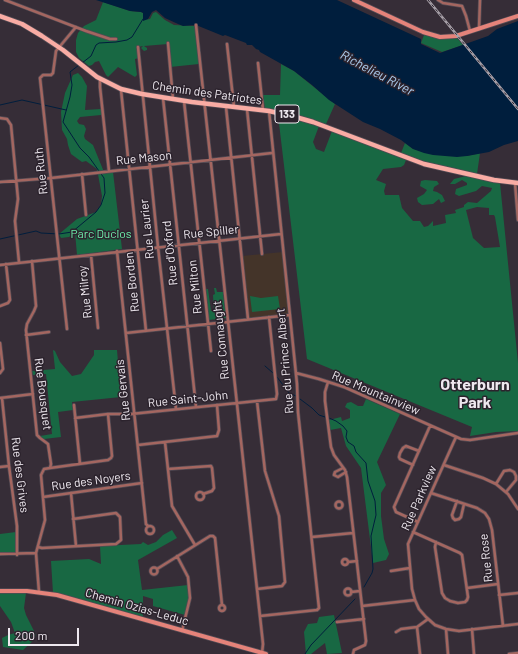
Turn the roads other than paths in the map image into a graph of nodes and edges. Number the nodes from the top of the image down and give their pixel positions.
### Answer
1 (6, 0) edge
2 (354, 0) edge
3 (438, 0) edge
4 (480, 0) edge
5 (0, 16) edge
6 (518, 16) edge
7 (196, 25) dead end
8 (76, 27) junction
9 (478, 29) junction
10 (470, 32) junction
11 (116, 39) dead end
12 (168, 43) dead end
13 (227, 44) dead end
14 (60, 47) junction
15 (138, 47) dead end
16 (258, 63) dead end
17 (100, 79) junction
18 (122, 89) junction
19 (142, 94) junction
20 (163, 98) junction
21 (173, 99) junction
22 (184, 101) junction
23 (204, 104) junction
24 (226, 107) junction
25 (234, 107) junction
26 (247, 109) junction
27 (266, 111) junction
28 (0, 118) edge
29 (272, 153) junction
30 (252, 155) junction
31 (231, 158) junction
32 (211, 160) junction
33 (190, 162) junction
34 (170, 164) junction
35 (150, 167) junction
36 (129, 169) junction
37 (108, 171) junction
38 (82, 174) junction
39 (51, 178) junction
40 (17, 180) junction
41 (0, 182) edge
42 (516, 183) edge
43 (86, 215) dead end
44 (518, 220) edge
45 (281, 234) junction
46 (260, 236) junction
47 (240, 238) junction
48 (220, 240) junction
49 (199, 243) junction
50 (178, 245) junction
51 (158, 247) junction
52 (138, 249) junction
53 (117, 252) junction
54 (262, 254) dead end
55 (91, 255) junction
56 (59, 258) junction
57 (32, 261) junction
58 (19, 262) junction
59 (6, 264) junction
60 (0, 265) edge
61 (0, 306) edge
62 (290, 315) junction
63 (269, 317) junction
64 (248, 319) junction
65 (228, 322) junction
66 (208, 324) junction
67 (187, 326) junction
68 (98, 328) dead end
69 (67, 329) dead end
70 (167, 329) junction
71 (146, 330) junction
72 (50, 332) dead end
73 (126, 333) junction
74 (26, 335) junction
75 (0, 343) edge
76 (210, 351) dead end
77 (0, 373) edge
78 (296, 373) junction
79 (328, 382) junction
80 (33, 394) junction
81 (1, 398) edge
82 (258, 401) junction
83 (237, 403) junction
84 (74, 405) dead end
85 (216, 405) junction
86 (196, 407) junction
87 (176, 409) junction
88 (108, 414) junction
89 (135, 414) junction
90 (75, 418) junction
91 (430, 426) junction
92 (518, 433) edge
93 (456, 437) junction
94 (165, 442) junction
95 (138, 445) junction
96 (419, 451) junction
97 (80, 464) junction
98 (413, 465) junction
99 (444, 465) junction
100 (9, 466) junction
101 (0, 467) edge
102 (50, 468) junction
103 (343, 468) junction
104 (168, 469) junction
105 (346, 472) junction
106 (142, 483) junction
107 (496, 484) junction
108 (506, 492) junction
109 (71, 493) junction
110 (431, 493) junction
111 (204, 494) dead end
112 (43, 497) junction
113 (457, 501) junction
114 (350, 504) junction
115 (464, 504) junction
116 (342, 505) dead end
117 (518, 510) edge
118 (74, 519) junction
119 (418, 522) junction
120 (148, 526) dead end
121 (413, 532) junction
122 (353, 533) junction
123 (312, 537) junction
124 (436, 542) junction
125 (195, 545) junction
126 (76, 546) junction
127 (38, 547) junction
128 (36, 553) junction
129 (0, 554) edge
130 (18, 555) junction
131 (177, 556) junction
132 (357, 561) junction
133 (348, 562) dead end
134 (410, 568) junction
135 (157, 569) dead end
136 (391, 571) dead end
137 (498, 584) junction
138 (467, 588) junction
139 (257, 589) junction
140 (0, 591) edge
141 (360, 591) junction
142 (39, 592) junction
143 (351, 592) dead end
144 (518, 593) edge
145 (499, 595) junction
146 (415, 600) junction
147 (222, 605) dead end
148 (362, 606) junction
149 (260, 616) junction
150 (364, 619) junction
151 (428, 619) junction
152 (337, 622) dead end
153 (518, 624) edge
154 (503, 626) junction
155 (417, 627) junction
156 (446, 629) junction
157 (472, 630) junction
158 (182, 631) junction
159 (396, 632) dead end
160 (264, 653) edge
161 (518, 653) edge
162 (354, 654) edge
163 (420, 654) edge
164 (448, 654) edge
165 (474, 654) edge
166 (509, 654) edge

1 - 8 street
2 - 10 street
3 - 10 street
4 - 9 street
5 - 14 main road, Chemin des Patriotes / 133
6 - 9 street
7 - 23 street, Rue Connaught
8 - 11 street
8 - 14 street, Rue Ruth
9 - 10 street
12 - 21 street
13 - 25 street
14 - 17 main road, Chemin des Patriotes / 133
14 - 39 street, Rue Ruth
15 - 19 street, Rue Laurier
16 - 27 street, Rue du Prince Albert
17 - 18 main road, Chemin des Patriotes / 133
17 - 37 street
18 - 19 main road, Chemin des Patriotes / 133
18 - 36 street, Rue Borden
19 - 20 main road, Chemin des Patriotes / 133
19 - 35 street, Rue Laurier
20 - 21 main road, Chemin des Patriotes / 133
20 - 34 street, Rue d'Oxford
21 - 22 main road, Chemin des Patriotes / 133
22 - 23 main road, Chemin des Patriotes / 133
22 - 33 street, Rue Milton
23 - 24 main road, Chemin des Patriotes / 133
23 - 32 street, Rue Connaught
24 - 25 main road, Chemin des Patriotes / 133
24 - 31 street
25 - 26 main road, Chemin des Patriotes / 133
26 - 27 main road, Chemin des Patriotes / 133
26 - 30 street
27 - 29 street, Rue du Prince Albert
27 - 42 main road, Chemin des Patriotes / 133
28 - 40 street
29 - 30 street, Rue Mason
29 - 45 street, Rue du Prince Albert
30 - 31 street, Rue Mason
30 - 46 street
31 - 32 street, Rue Mason
31 - 47 street
32 - 33 street, Rue Mason
32 - 48 street, Rue Connaught
33 - 34 street, Rue Mason
33 - 49 street, Rue Milton
34 - 35 street, Rue Mason
34 - 50 street, Rue d'Oxford
35 - 36 street, Rue Mason
35 - 51 street, Rue Laurier
36 - 37 street, Rue Mason
36 - 52 street, Rue Borden
37 - 38 street, Rue Mason
38 - 39 street, Rue Mason
38 - 43 street
39 - 40 street, Rue Mason
39 - 56 street, Rue Ruth
40 - 41 street, Rue Mason
40 - 58 street
42 - 44 street
45 - 46 street, Rue Spiller
45 - 62 street, Rue du Prince Albert
46 - 47 street, Rue Spiller
46 - 54 street
47 - 48 street, Rue Spiller
47 - 64 street
48 - 49 street, Rue Spiller
48 - 65 street, Rue Connaught
49 - 50 street, Rue Spiller
49 - 66 street, Rue Milton
50 - 51 street, Rue Spiller
50 - 67 street, Rue d'Oxford
51 - 52 street, Rue Spiller
51 - 70 street, Rue Laurier
52 - 53 street, Rue Spiller
52 - 71 street, Rue Borden
53 - 55 street, Rue Spiller
53 - 73 street, Rue Gervais
55 - 56 street, Rue Spiller
55 - 68 street, Rue Milroy
56 - 57 street, Rue Spiller
56 - 69 street, Rue Ruth
57 - 58 street, Rue Spiller
57 - 74 street, Rue Bousquet
58 - 59 street, Rue Spiller
59 - 60 street, Rue Spiller
59 - 61 street
62 - 63 street
62 - 78 street, Rue du Prince Albert
63 - 64 street
63 - 82 street, Rue Saint-John
64 - 65 street
65 - 66 street
65 - 83 street, Rue Connaught
66 - 67 street
66 - 76 street, Rue Milton
67 - 70 street
67 - 86 street, Rue d'Oxford
70 - 71 street
70 - 87 street, Rue Laurier
71 - 73 street
72 - 74 street
73 - 89 street, Rue Gervais
74 - 80 street, Rue Bousquet
75 - 77 street
78 - 79 street, Rue Mountainview
78 - 123 street, Rue du Prince Albert
79 - 91 street, Rue Mountainview
79 - 103 street
80 - 81 street
80 - 102 street, Rue Bousquet
81 - 100 street, Rue des Grives
82 - 83 street, Rue Saint-John
82 - 139 street
83 - 85 street, Rue Saint-John
83 - 139 street, Rue Connaught
84 - 90 street
85 - 86 street, Rue Saint-John
85 - 94 street
86 - 87 street, Rue Saint-John
87 - 89 street, Rue Saint-John
88 - 89 street, Rue Saint-John
88 - 90 street, Rue Saint-John
88 - 97 street
89 - 95 street, Rue Gervais
90 - 97 street
91 - 93 street, Rue Mountainview
91 - 96 street
92 - 93 street, Rue Mountainview
93 - 99 street, Rue Parkview
94 - 95 street
94 - 104 street
95 - 106 street, Rue Gervais
96 - 98 street
96 - 98 street
97 - 102 street
98 - 119 street
99 - 107 street
99 - 110 street, Rue Parkview
100 - 101 street
100 - 130 street, Rue des Grives
102 - 112 street
103 - 105 street
103 - 105 street
104 - 111 street
104 - 125 street
105 - 114 street
106 - 109 street, Rue des Noyers
106 - 120 street, Rue Gervais
107 - 108 street
107 - 108 street
108 - 117 street
109 - 112 street, Rue des Noyers
109 - 118 street
110 - 113 street, Rue Rose
110 - 119 street, Rue Parkview
112 - 127 street
113 - 115 street, Rue Rose
113 - 115 street
114 - 116 street
114 - 122 street
115 - 137 street, Rue Rose
118 - 126 street
118 - 126 street
119 - 121 street, Rue Parkview
121 - 124 street
121 - 134 street, Rue Parkview
122 - 123 street
122 - 132 street
123 - 149 street, Rue du Prince Albert
124 - 138 street
124 - 138 street
125 - 131 street
125 - 147 street
126 - 127 street
127 - 128 street
128 - 130 street
128 - 142 street
129 - 130 street
131 - 135 street
131 - 158 street
132 - 133 street
132 - 141 street
134 - 136 street
134 - 146 street, Rue Parkview
137 - 138 street
137 - 145 street, Rue Rose
139 - 149 street, Rue Connaught
140 - 142 street, Chemin Ozias-Leduc
141 - 143 street
141 - 148 street
142 - 158 street, Chemin Ozias-Leduc
144 - 145 street
145 - 154 street, Rue Rose
146 - 148 street
146 - 151 street, Rue Parkview
148 - 150 street
149 - 160 street, Rue Connaught
150 - 152 street
150 - 162 street
151 - 155 street
151 - 156 street, Rue Parkview
153 - 154 street, Rue Parkview
154 - 157 street, Rue Parkview
155 - 159 street
155 - 163 street
156 - 157 street, Rue Parkview
156 - 164 street
157 - 165 street
158 - 160 street, Chemin Ozias-Leduc
161 - 166 street

